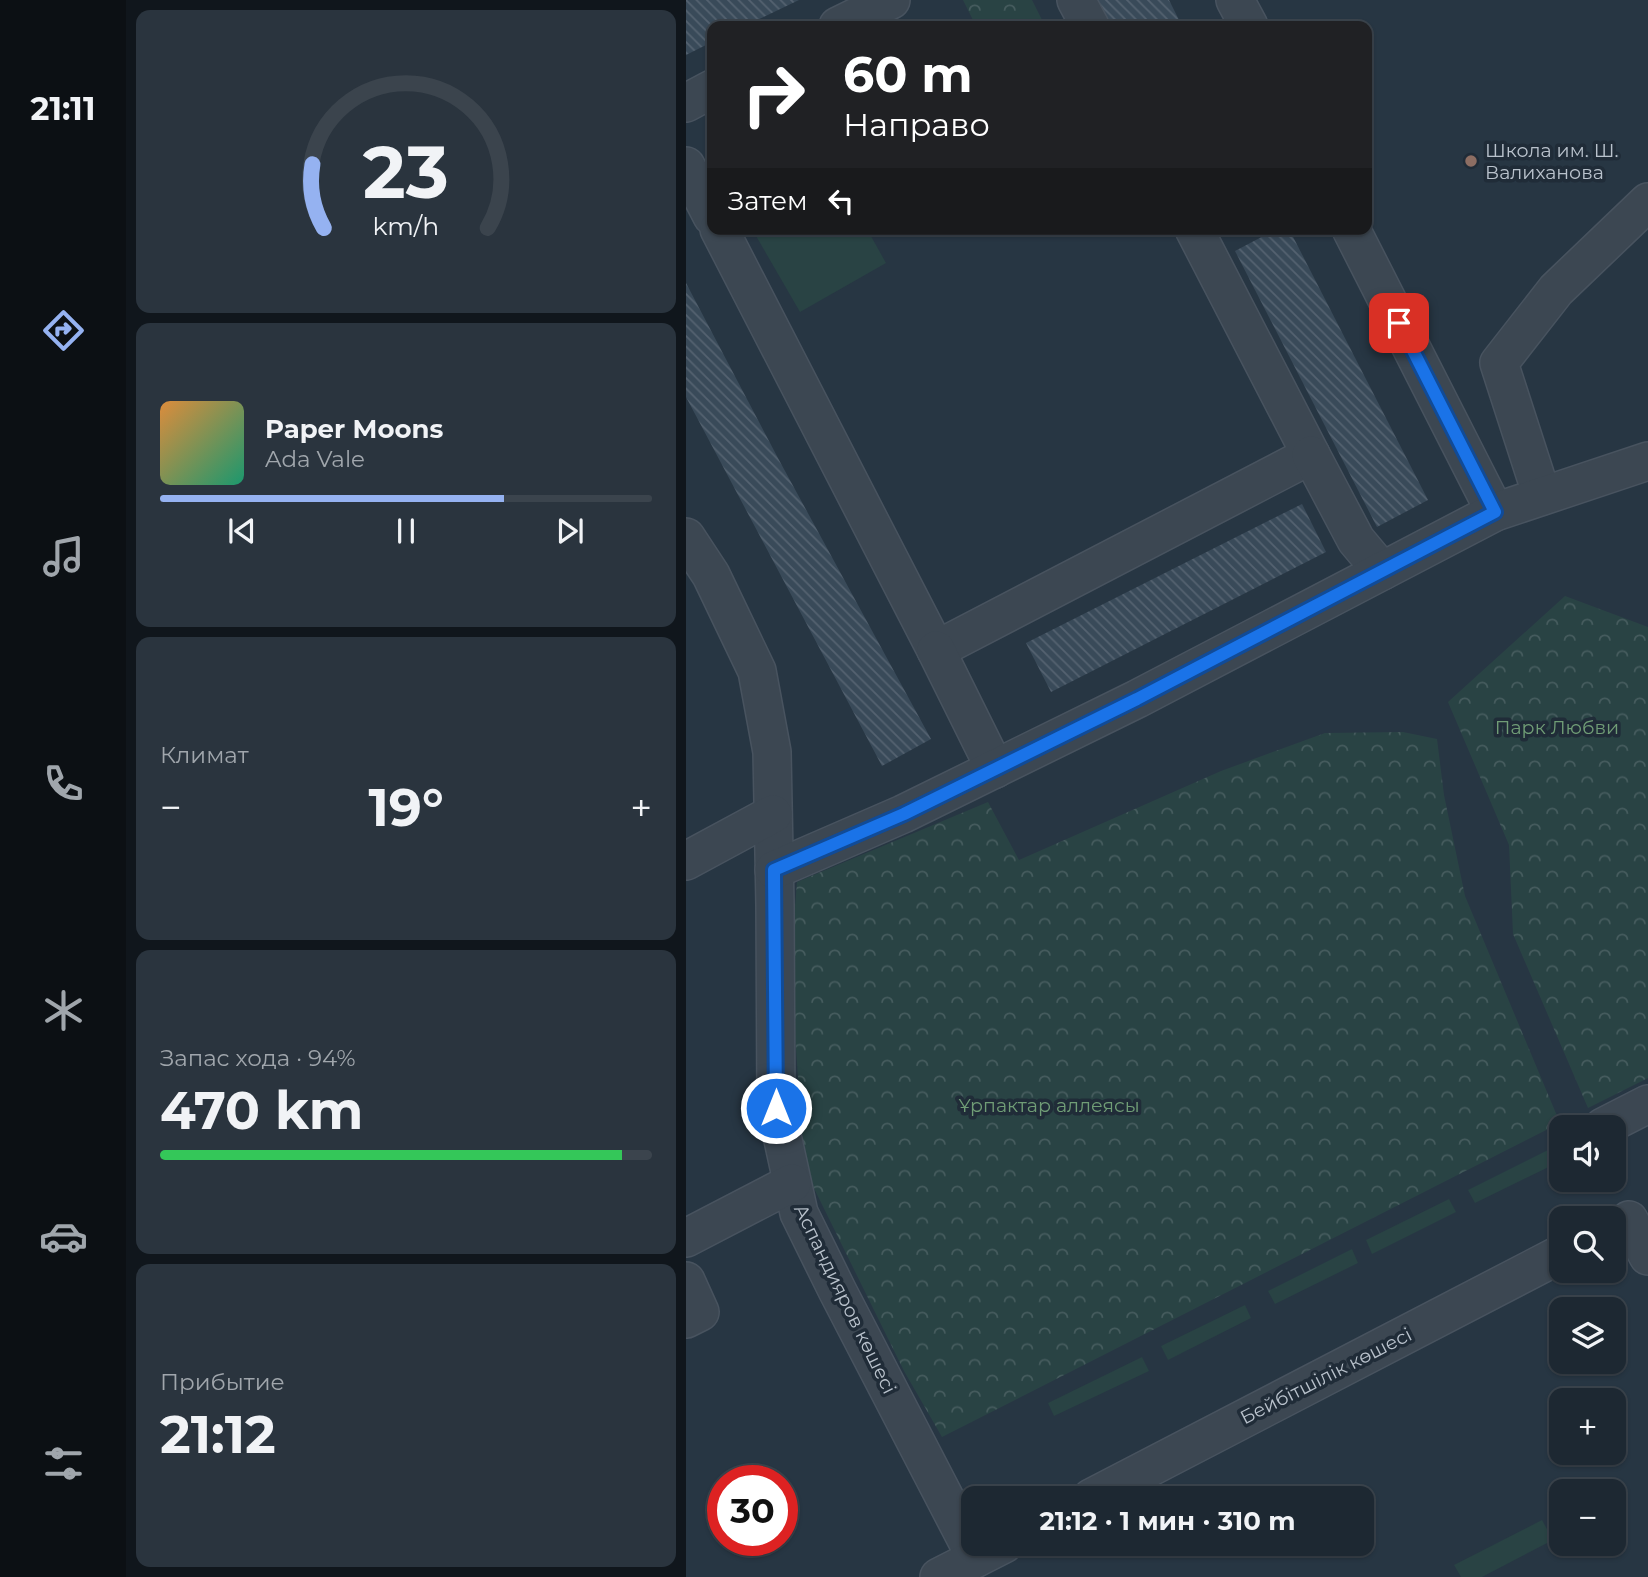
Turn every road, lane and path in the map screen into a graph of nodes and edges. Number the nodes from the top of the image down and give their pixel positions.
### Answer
1 (891, 0) edge
2 (1076, 0) edge
3 (1235, 0) edge
4 (848, 21) edge
5 (1087, 21) edge
6 (1246, 21) edge
7 (707, 92) edge
8 (686, 103) edge
9 (686, 166) edge
10 (1648, 202) edge
11 (707, 206) edge
12 (722, 235) edge
13 (1197, 235) edge
14 (1355, 235) edge
15 (1311, 455) junction
16 (1648, 461) edge
17 (1542, 496) junction
18 (1495, 512) junction
19 (686, 537) edge
20 (1382, 570) junction
21 (936, 649) junction
22 (995, 769) junction
23 (773, 814) junction
24 (686, 861) edge
25 (774, 870) junction
26 (1648, 1104) edge
27 (1626, 1115) edge
28 (792, 1183) junction
29 (1630, 1219) edge
30 (686, 1238) edge
31 (1648, 1256) edge
32 (1549, 1260) edge
33 (686, 1281) edge
34 (686, 1319) edge
35 (1114, 1486) edge
36 (961, 1502) edge
37 (980, 1556) edge
38 (939, 1577) edge

1 - 4 street
2 - 5 street
3 - 6 street
7 - 8 street
9 - 11 street
10 - 17 street
12 - 21 street
13 - 15 street
14 - 18 street
15 - 20 street
15 - 21 street
16 - 17 street
17 - 18 street
18 - 20 street
19 - 23 street, Аспандияров көшесі
20 - 22 street
21 - 22 street
22 - 25 street
23 - 24 street
23 - 25 street, Аспандияров көшесі
25 - 28 street, Аспандияров көшесі
26 - 27 street
28 - 30 street
28 - 36 street, Аспандияров көшесі
29 - 31 street
32 - 35 street, Бейбітшілік көшесі
33 - 34 street
37 - 38 street

